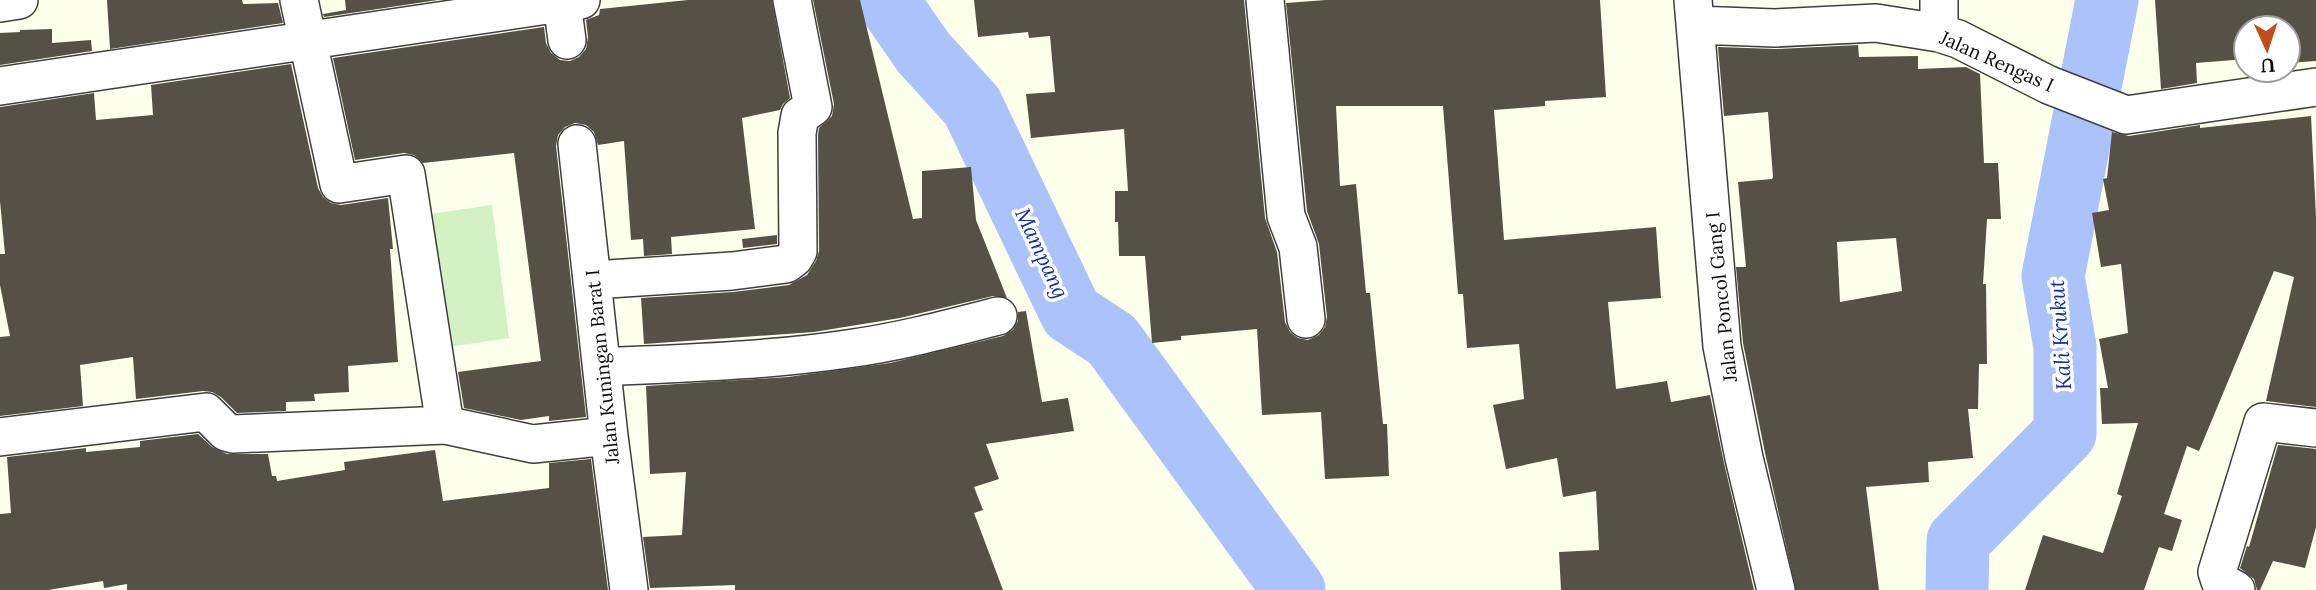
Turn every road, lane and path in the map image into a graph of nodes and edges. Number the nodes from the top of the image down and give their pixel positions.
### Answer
1 (19, 0) edge
2 (299, 0) edge
3 (792, 0) edge
4 (1265, 0) edge
5 (571, 1) edge
6 (0, 3) edge
7 (497, 6) edge
8 (1695, 12) edge
9 (1939, 16) edge
10 (308, 40) junction
11 (567, 40) dead end
12 (0, 86) edge
13 (2316, 87) edge
14 (577, 144) dead end
15 (593, 280) junction
16 (998, 316) dead end
17 (1306, 319) dead end
18 (603, 367) junction
19 (445, 425) junction
20 (2316, 428) edge
21 (609, 436) junction
22 (0, 437) edge
23 (629, 590) edge
24 (1776, 590) edge
25 (2236, 590) edge

1 - 6 street
2 - 10 street
3 - 15 street
4 - 17 street
5 - 7 street
5 - 11 street
7 - 10 street
8 - 9 street, Jalan Rengas I
8 - 24 street, Jalan Poncol Gang I
9 - 13 street, Jalan Rengas I
10 - 12 street
10 - 19 street
14 - 15 street, Jalan Kuningan Barat I
15 - 18 street, Jalan Kuningan Barat I
16 - 18 street
18 - 21 street, Jalan Kuningan Barat I
19 - 21 street
19 - 22 street
20 - 25 street
21 - 23 street, Jalan Kuningan Barat I

